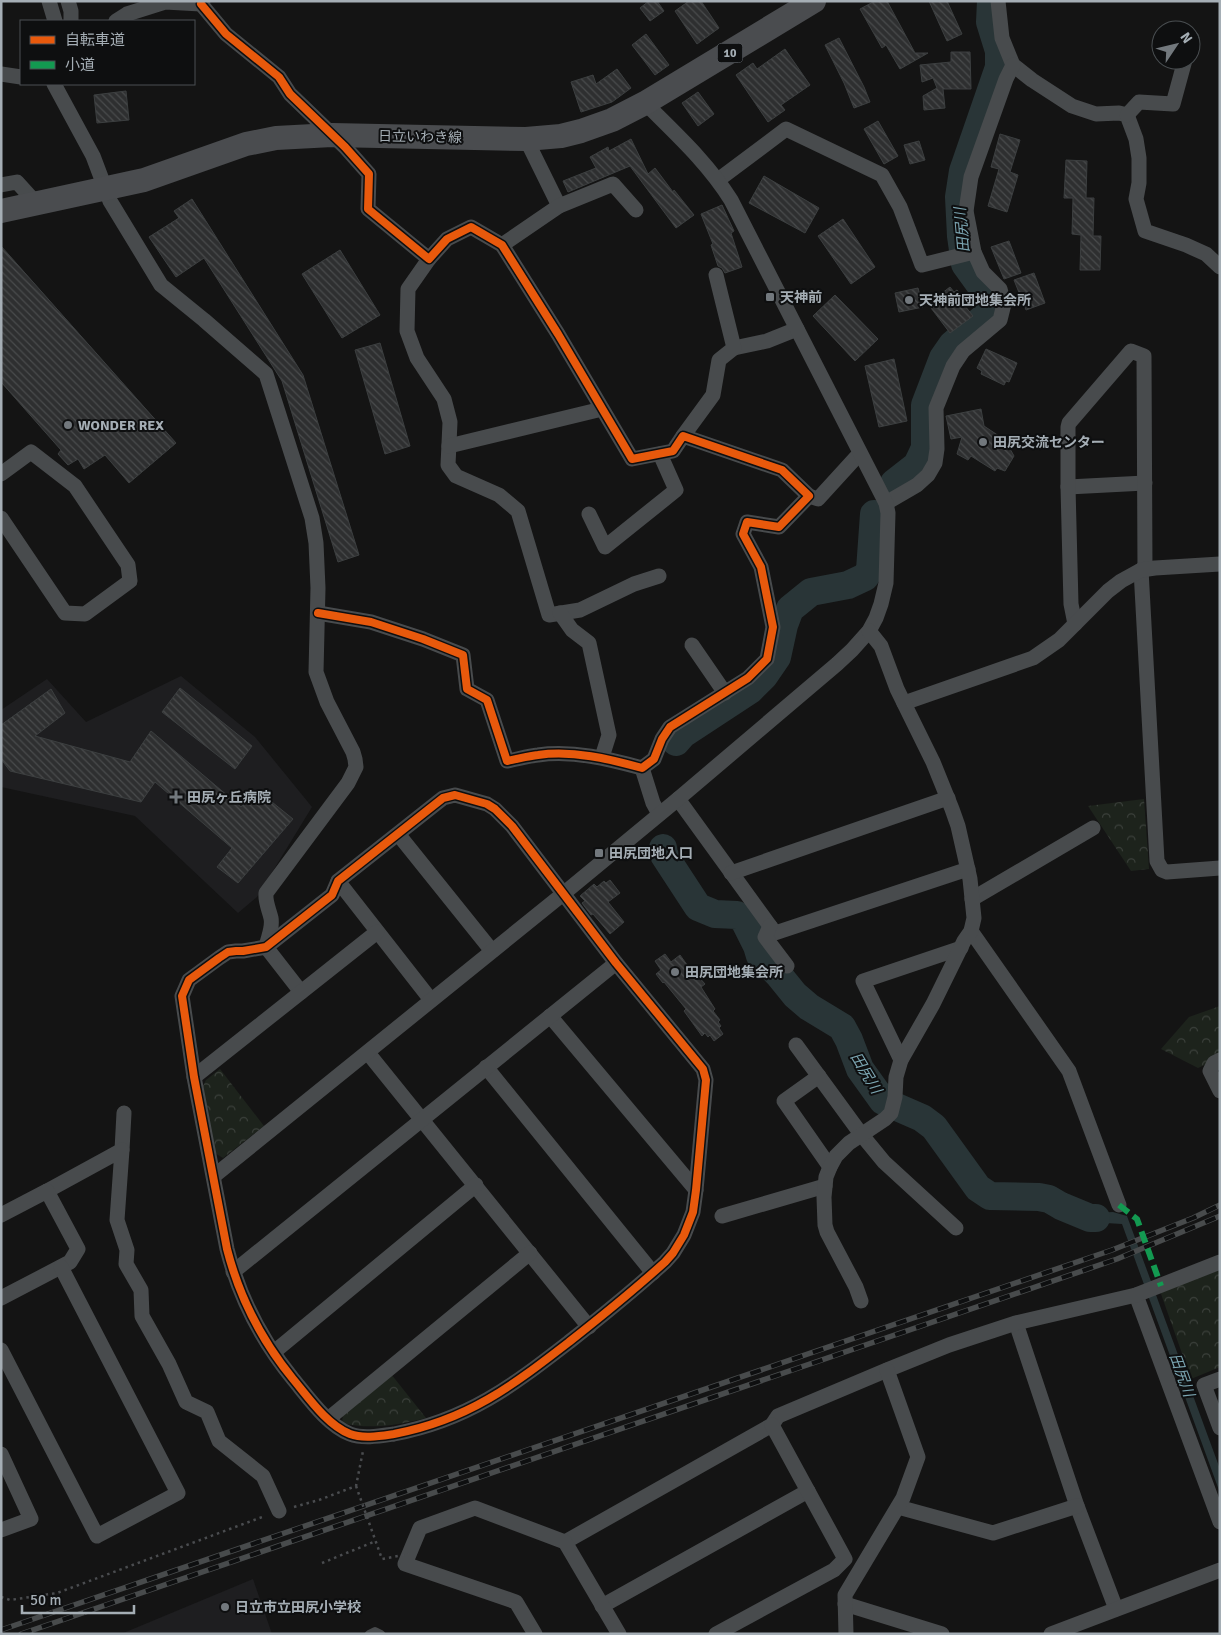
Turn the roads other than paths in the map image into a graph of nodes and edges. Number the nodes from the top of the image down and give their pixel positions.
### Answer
1 (49, 1) edge
2 (68, 1) edge
3 (814, 1) edge
4 (998, 1) edge
5 (202, 3) edge
6 (55, 20) edge
7 (71, 20) edge
8 (118, 20) edge
9 (1012, 65) junction
10 (1183, 70) edge
11 (1, 74) edge
12 (20, 77) edge
13 (55, 85) edge
14 (645, 103) junction
15 (1127, 115) junction
16 (332, 135) junction
17 (526, 139) junction
18 (718, 180) junction
19 (1, 186) edge
20 (105, 189) junction
21 (36, 203) junction
22 (560, 206) junction
23 (636, 210) dead end
24 (1, 211) edge
25 (502, 245) junction
26 (966, 254) junction
27 (429, 258) junction
28 (1220, 267) edge
29 (716, 275) dead end
30 (797, 329) junction
31 (734, 348) junction
32 (602, 409) junction
33 (684, 436) junction
34 (449, 446) junction
35 (860, 453) junction
36 (660, 454) junction
37 (1, 474) edge
38 (1145, 483) junction
39 (1068, 487) junction
40 (809, 496) junction
41 (886, 503) junction
42 (589, 514) dead end
43 (1, 518) edge
44 (1220, 564) edge
45 (1143, 570) junction
46 (659, 576) dead end
47 (318, 613) junction
48 (560, 613) junction
49 (1075, 624) junction
50 (869, 631) junction
51 (692, 645) dead end
52 (725, 693) junction
53 (904, 703) junction
54 (602, 757) junction
55 (642, 768) junction
56 (948, 798) junction
57 (678, 800) junction
58 (659, 814) junction
59 (1093, 828) dead end
60 (398, 834) junction
61 (1220, 868) edge
62 (968, 870) junction
63 (731, 873) junction
64 (338, 882) junction
65 (563, 894) junction
66 (972, 899) junction
67 (770, 926) junction
68 (971, 931) junction
69 (377, 932) junction
70 (266, 947) junction
71 (960, 948) junction
72 (492, 951) junction
73 (616, 963) junction
74 (787, 966) dead end
75 (301, 992) junction
76 (431, 1000) junction
77 (550, 1016) junction
78 (796, 1045) dead end
79 (368, 1052) junction
80 (901, 1060) junction
81 (1220, 1060) edge
82 (486, 1067) junction
83 (819, 1076) junction
84 (194, 1077) junction
85 (1220, 1091) edge
86 (124, 1113) dead end
87 (422, 1119) junction
88 (861, 1134) junction
89 (122, 1150) junction
90 (830, 1167) junction
91 (214, 1176) junction
92 (476, 1185) junction
93 (825, 1186) junction
94 (696, 1190) junction
95 (48, 1191) junction
96 (1119, 1205) dead end
97 (1, 1215) edge
98 (722, 1216) dead end
99 (956, 1228) dead end
100 (530, 1253) junction
101 (1220, 1262) edge
102 (62, 1267) junction
103 (233, 1272) junction
104 (654, 1273) junction
105 (1144, 1292) junction
106 (1, 1298) edge
107 (861, 1301) dead end
108 (1016, 1323) junction
109 (589, 1326) junction
110 (1, 1350) edge
111 (274, 1352) junction
112 (887, 1370) junction
113 (1220, 1379) edge
114 (328, 1419) junction
115 (772, 1425) junction
116 (1220, 1428) edge
117 (1, 1454) edge
118 (808, 1491) junction
119 (1077, 1506) junction
120 (898, 1507) junction
121 (279, 1511) road end
122 (1220, 1522) edge
123 (1, 1530) edge
124 (565, 1542) junction
125 (1220, 1570) edge
126 (845, 1604) junction
127 (602, 1606) junction
128 (1116, 1610) junction
129 (369, 1634) edge
130 (381, 1634) edge
131 (535, 1634) edge
132 (619, 1634) edge
133 (716, 1634) edge
134 (846, 1634) edge
135 (942, 1634) edge
136 (1051, 1634) edge

1 - 6 street
2 - 7 street
3 - 14 main road, 日立いわき線 / 10
4 - 9 street
5 - 8 street
5 - 16 street
9 - 15 street
9 - 26 street
10 - 15 street
11 - 12 street
13 - 20 street
14 - 17 main road, 日立いわき線 / 10
14 - 18 street
15 - 28 street
16 - 17 main road, 日立いわき線 / 10
16 - 20 main road, 日立いわき線 / 10
16 - 27 street
17 - 22 street
18 - 26 street
18 - 30 street
19 - 21 street
20 - 21 main road, 日立いわき線 / 10
20 - 47 street
21 - 24 main road, 日立いわき線 / 10
22 - 23 street
22 - 25 street
25 - 27 street
25 - 32 street
26 - 41 street
27 - 34 street
29 - 31 street
30 - 31 street
30 - 35 street
31 - 33 street
32 - 34 street
32 - 36 street
33 - 36 street
33 - 40 street
34 - 48 street
35 - 40 street
35 - 41 street
36 - 42 street
37 - 43 street
38 - 39 street
38 - 39 street
38 - 45 street
39 - 49 street
40 - 52 street
41 - 50 street
44 - 45 street
45 - 49 street
45 - 61 street
46 - 48 street
47 - 54 street
47 - 70 street
48 - 54 street
49 - 53 street
50 - 53 street
50 - 57 street
51 - 52 street
52 - 55 street
53 - 56 street
54 - 55 street
55 - 58 street
56 - 62 street
56 - 63 street
57 - 58 street
57 - 63 street
58 - 65 street
59 - 66 street
60 - 64 street
60 - 65 street
60 - 72 street
62 - 66 street
62 - 67 street
63 - 67 street
64 - 69 street
64 - 70 street
65 - 72 street
65 - 73 street
66 - 68 street
67 - 74 street
68 - 71 street
68 - 96 street
69 - 75 street
69 - 76 street
70 - 75 street
70 - 84 street
71 - 80 street
71 - 80 street
72 - 76 street
73 - 77 street
73 - 94 street
75 - 84 street
76 - 79 street
77 - 82 street
77 - 94 street
78 - 83 street
79 - 87 street
79 - 91 street
80 - 88 street
81 - 85 street
82 - 87 street
82 - 104 street
83 - 88 street
83 - 90 street
84 - 91 street
86 - 89 street
87 - 92 street
87 - 103 street
88 - 90 street
88 - 99 street
89 - 95 street
89 - 121 street
90 - 93 street
91 - 103 street
92 - 100 street
92 - 111 street
93 - 98 street
93 - 107 street
94 - 104 street
95 - 97 street
95 - 102 street
100 - 109 street
100 - 114 street
101 - 105 street
102 - 106 street
102 - 110 street
103 - 111 street
104 - 109 street
105 - 108 street
105 - 122 street
108 - 112 street
108 - 119 street
109 - 114 street
111 - 114 street
112 - 115 street
112 - 120 street
113 - 116 street
115 - 118 street
115 - 124 street
117 - 123 street
118 - 127 street
118 - 133 street
119 - 120 street
119 - 128 street
120 - 126 street
124 - 127 street
124 - 131 street
125 - 128 street
126 - 134 street
126 - 135 street
127 - 132 street
128 - 136 street
129 - 130 lane

